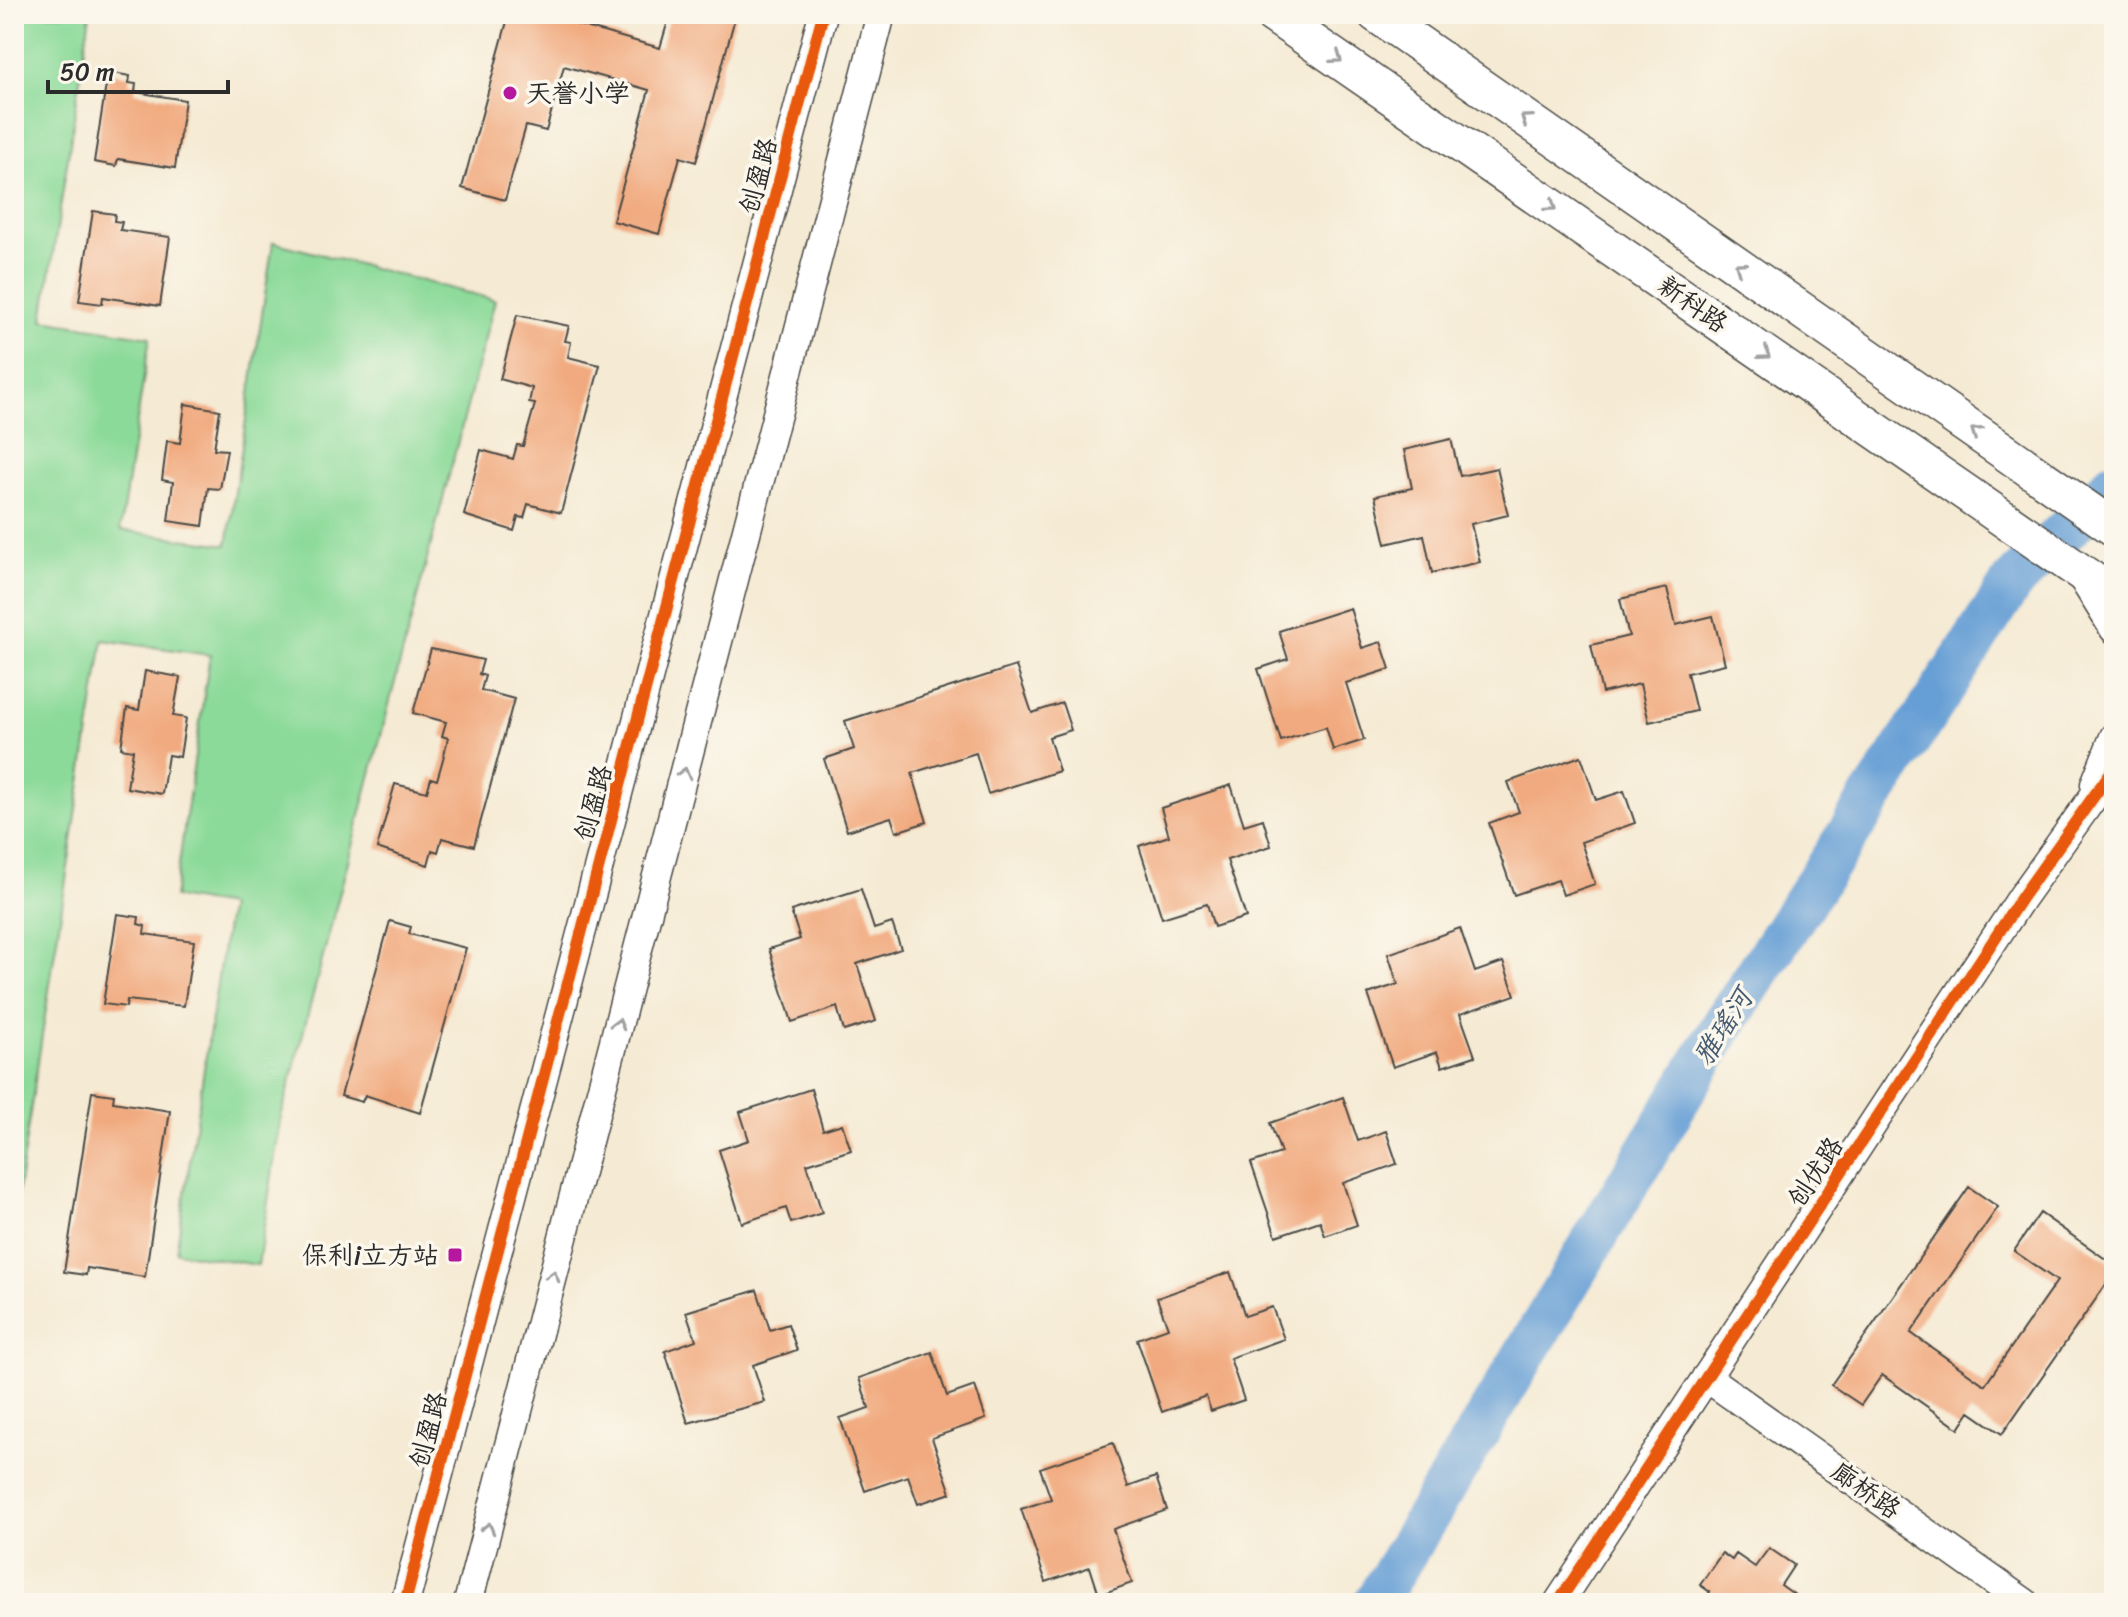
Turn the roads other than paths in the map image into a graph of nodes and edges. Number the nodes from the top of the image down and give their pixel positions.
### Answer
1 (823, 14) edge
2 (881, 14) edge
3 (1272, 14) edge
4 (1376, 14) edge
5 (2112, 526) edge
6 (2077, 570) junction
7 (2114, 595) edge
8 (2114, 629) edge
9 (2114, 737) edge
10 (2114, 768) edge
11 (2114, 789) edge
12 (2087, 804) junction
13 (1706, 1377) junction
14 (405, 1603) edge
15 (468, 1603) edge
16 (1558, 1603) edge
17 (2025, 1603) edge

1 - 14 street, 创盈路
15 -> 2 street
3 -> 6 main road, 新科路
5 -> 4 main road
6 - 7 main road, 新科路
6 - 8 street
9 - 12 street
10 - 12 street, 创优路
11 - 12 street
12 - 13 street, 创优路
13 - 16 street, 创优路
13 - 17 street, 廊桥路

